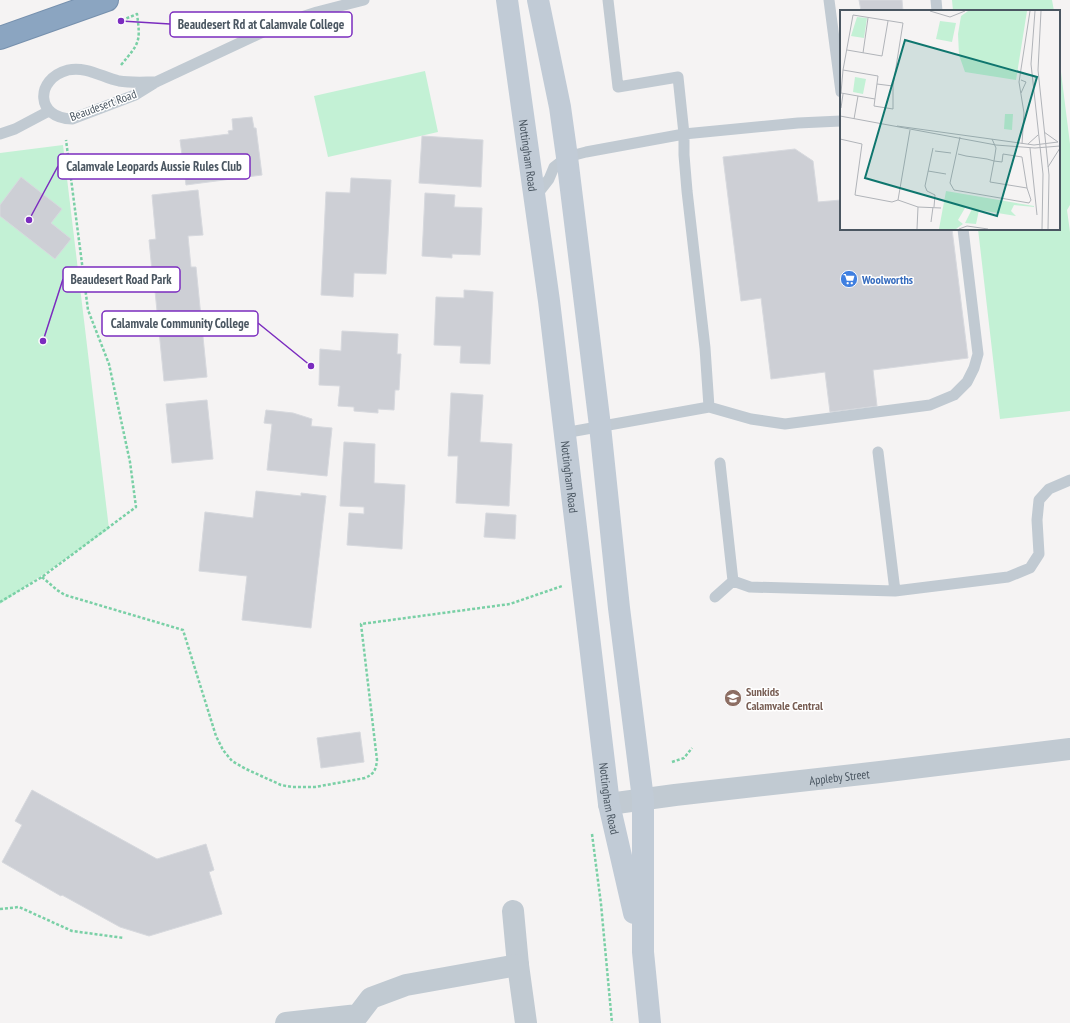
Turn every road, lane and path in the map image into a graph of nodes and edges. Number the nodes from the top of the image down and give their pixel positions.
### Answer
1 (107, 0) edge
2 (364, 0) edge
3 (507, 0) edge
4 (538, 0) edge
5 (608, 0) edge
6 (829, 0) edge
7 (936, 0) edge
8 (937, 10) edge
9 (125, 19) dead end
10 (0, 38) edge
11 (120, 67) dead end
12 (156, 82) junction
13 (840, 84) edge
14 (49, 111) junction
15 (840, 121) edge
16 (0, 134) edge
17 (684, 134) junction
18 (66, 140) dead end
19 (567, 157) junction
20 (535, 197) junction
21 (963, 230) edge
22 (709, 407) junction
23 (600, 426) junction
24 (564, 433) junction
25 (878, 452) dead end
26 (720, 463) dead end
27 (1070, 480) edge
28 (42, 577) junction
29 (733, 581) junction
30 (564, 585) dead end
31 (895, 591) junction
32 (715, 597) dead end
33 (0, 602) edge
34 (692, 748) dead end
35 (1070, 749) edge
36 (672, 762) dead end
37 (643, 799) junction
38 (609, 804) junction
39 (0, 909) edge
40 (513, 911) dead end
41 (124, 938) dead end
42 (643, 952) junction
43 (518, 965) junction
44 (359, 1019) edge
45 (286, 1023) edge
46 (526, 1023) edge
47 (650, 1023) edge

1 - 10 highway
2 - 12 lane, Beaudesert Road
3 - 20 street, Nottingham Road
4 - 19 street, Nottingham Road
5 - 17 lane
6 - 13 lane
7 - 8 lane
9 - 11 path
12 - 14 lane, Beaudesert Road
12 - 14 lane, Beaudesert Road
14 - 16 lane
15 - 17 lane
17 - 19 lane
17 - 22 lane
18 - 28 path
19 - 20 lane
19 - 23 street, Nottingham Road
20 - 24 street, Nottingham Road
21 - 22 lane
22 - 23 lane
23 - 24 lane
23 - 37 street, Nottingham Road
24 - 38 street, Nottingham Road
25 - 31 lane
26 - 29 lane
27 - 31 lane
28 - 30 path
28 - 33 path
29 - 31 lane
29 - 32 lane
34 - 36 path
35 - 37 street, Appleby Street
37 - 38 street, Appleby Street
37 - 42 street, Nottingham Road
38 - 42 street, Nottingham Road
39 - 41 path
40 - 43 street
42 - 47 street, Nottingham Road
43 - 44 street
43 - 46 street
44 - 45 street

